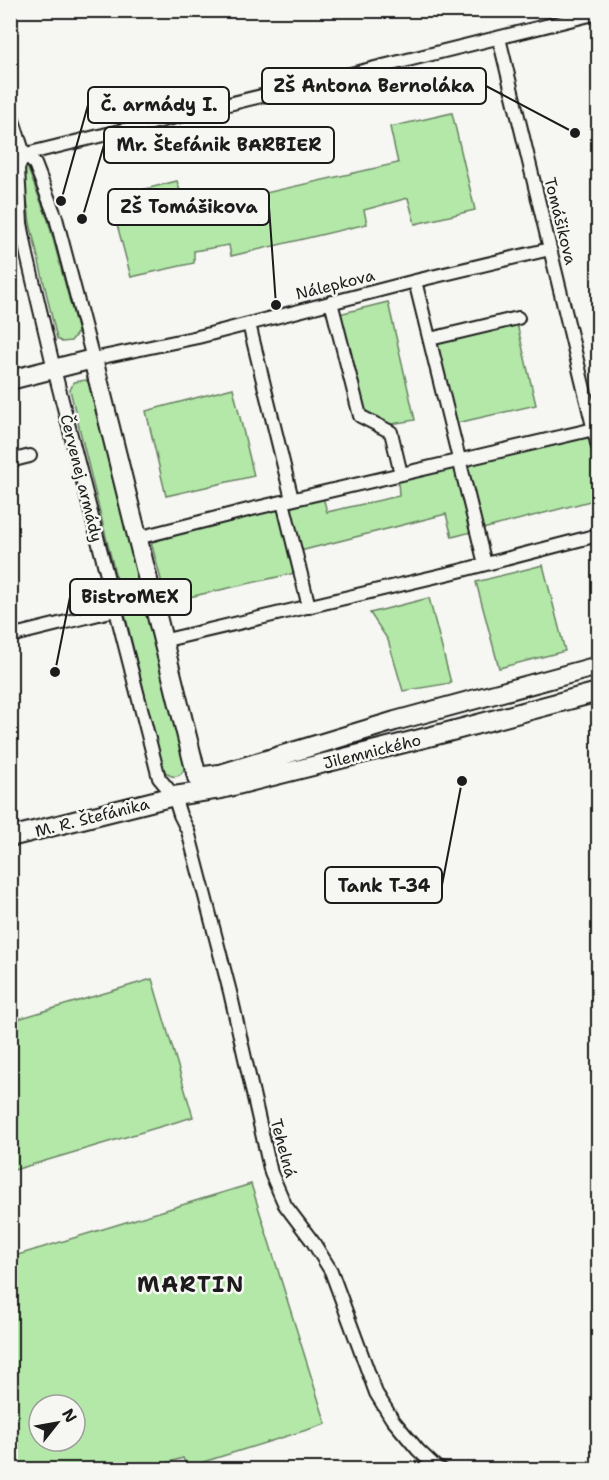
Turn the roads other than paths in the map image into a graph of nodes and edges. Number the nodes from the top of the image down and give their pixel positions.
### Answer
1 (598, 13) edge
2 (499, 38) junction
3 (10, 111) edge
4 (24, 154) junction
5 (10, 158) edge
6 (550, 249) junction
7 (415, 280) junction
8 (331, 302) junction
9 (518, 318) dead end
10 (249, 324) junction
11 (430, 339) junction
12 (93, 359) junction
13 (54, 369) junction
14 (10, 380) edge
15 (594, 429) junction
16 (598, 447) edge
17 (30, 456) dead end
18 (461, 460) junction
19 (10, 461) edge
20 (401, 474) junction
21 (288, 501) junction
22 (598, 535) edge
23 (137, 541) junction
24 (485, 564) junction
25 (309, 607) junction
26 (115, 610) junction
27 (10, 636) edge
28 (162, 641) junction
29 (598, 666) edge
30 (562, 675) junction
31 (598, 692) edge
32 (568, 699) junction
33 (197, 777) junction
34 (174, 796) junction
35 (10, 837) edge
36 (442, 1470) edge

1 - 2 street
2 - 4 street
2 - 6 street, Tomášikova
3 - 4 street, Červenej armády
4 - 5 street
4 - 12 street, Červenej armády
4 - 13 street, Červenej armády
6 - 7 street, Nálepkova
6 - 15 street, Tomášikova
7 - 8 street, Nálepkova
7 - 11 street
8 - 10 street, Nálepkova
8 - 20 street
9 - 11 street
10 - 12 street, Nálepkova
10 - 21 street
11 - 18 street
12 - 13 main road
12 - 23 main road, Červenej armády
13 - 14 main road
13 - 26 street, Červenej armády
15 - 16 street, Tomášikova
15 - 18 street
17 - 19 street
18 - 20 street
18 - 24 street
20 - 21 street
21 - 23 street
21 - 25 street
22 - 24 street
23 - 28 main road, Červenej armády
24 - 25 street
25 - 28 street
26 - 27 street
26 - 34 street, Červenej armády
28 - 33 main road, Červenej armády
29 - 30 main road, Jilemnického
30 - 32 street
30 - 33 main road, Jilemnického
31 - 32 main road, Jilemnického
32 - 34 main road, Jilemnického
33 - 34 main road
34 - 35 main road, M. R. Štefánika
34 - 36 street, Tehelná

